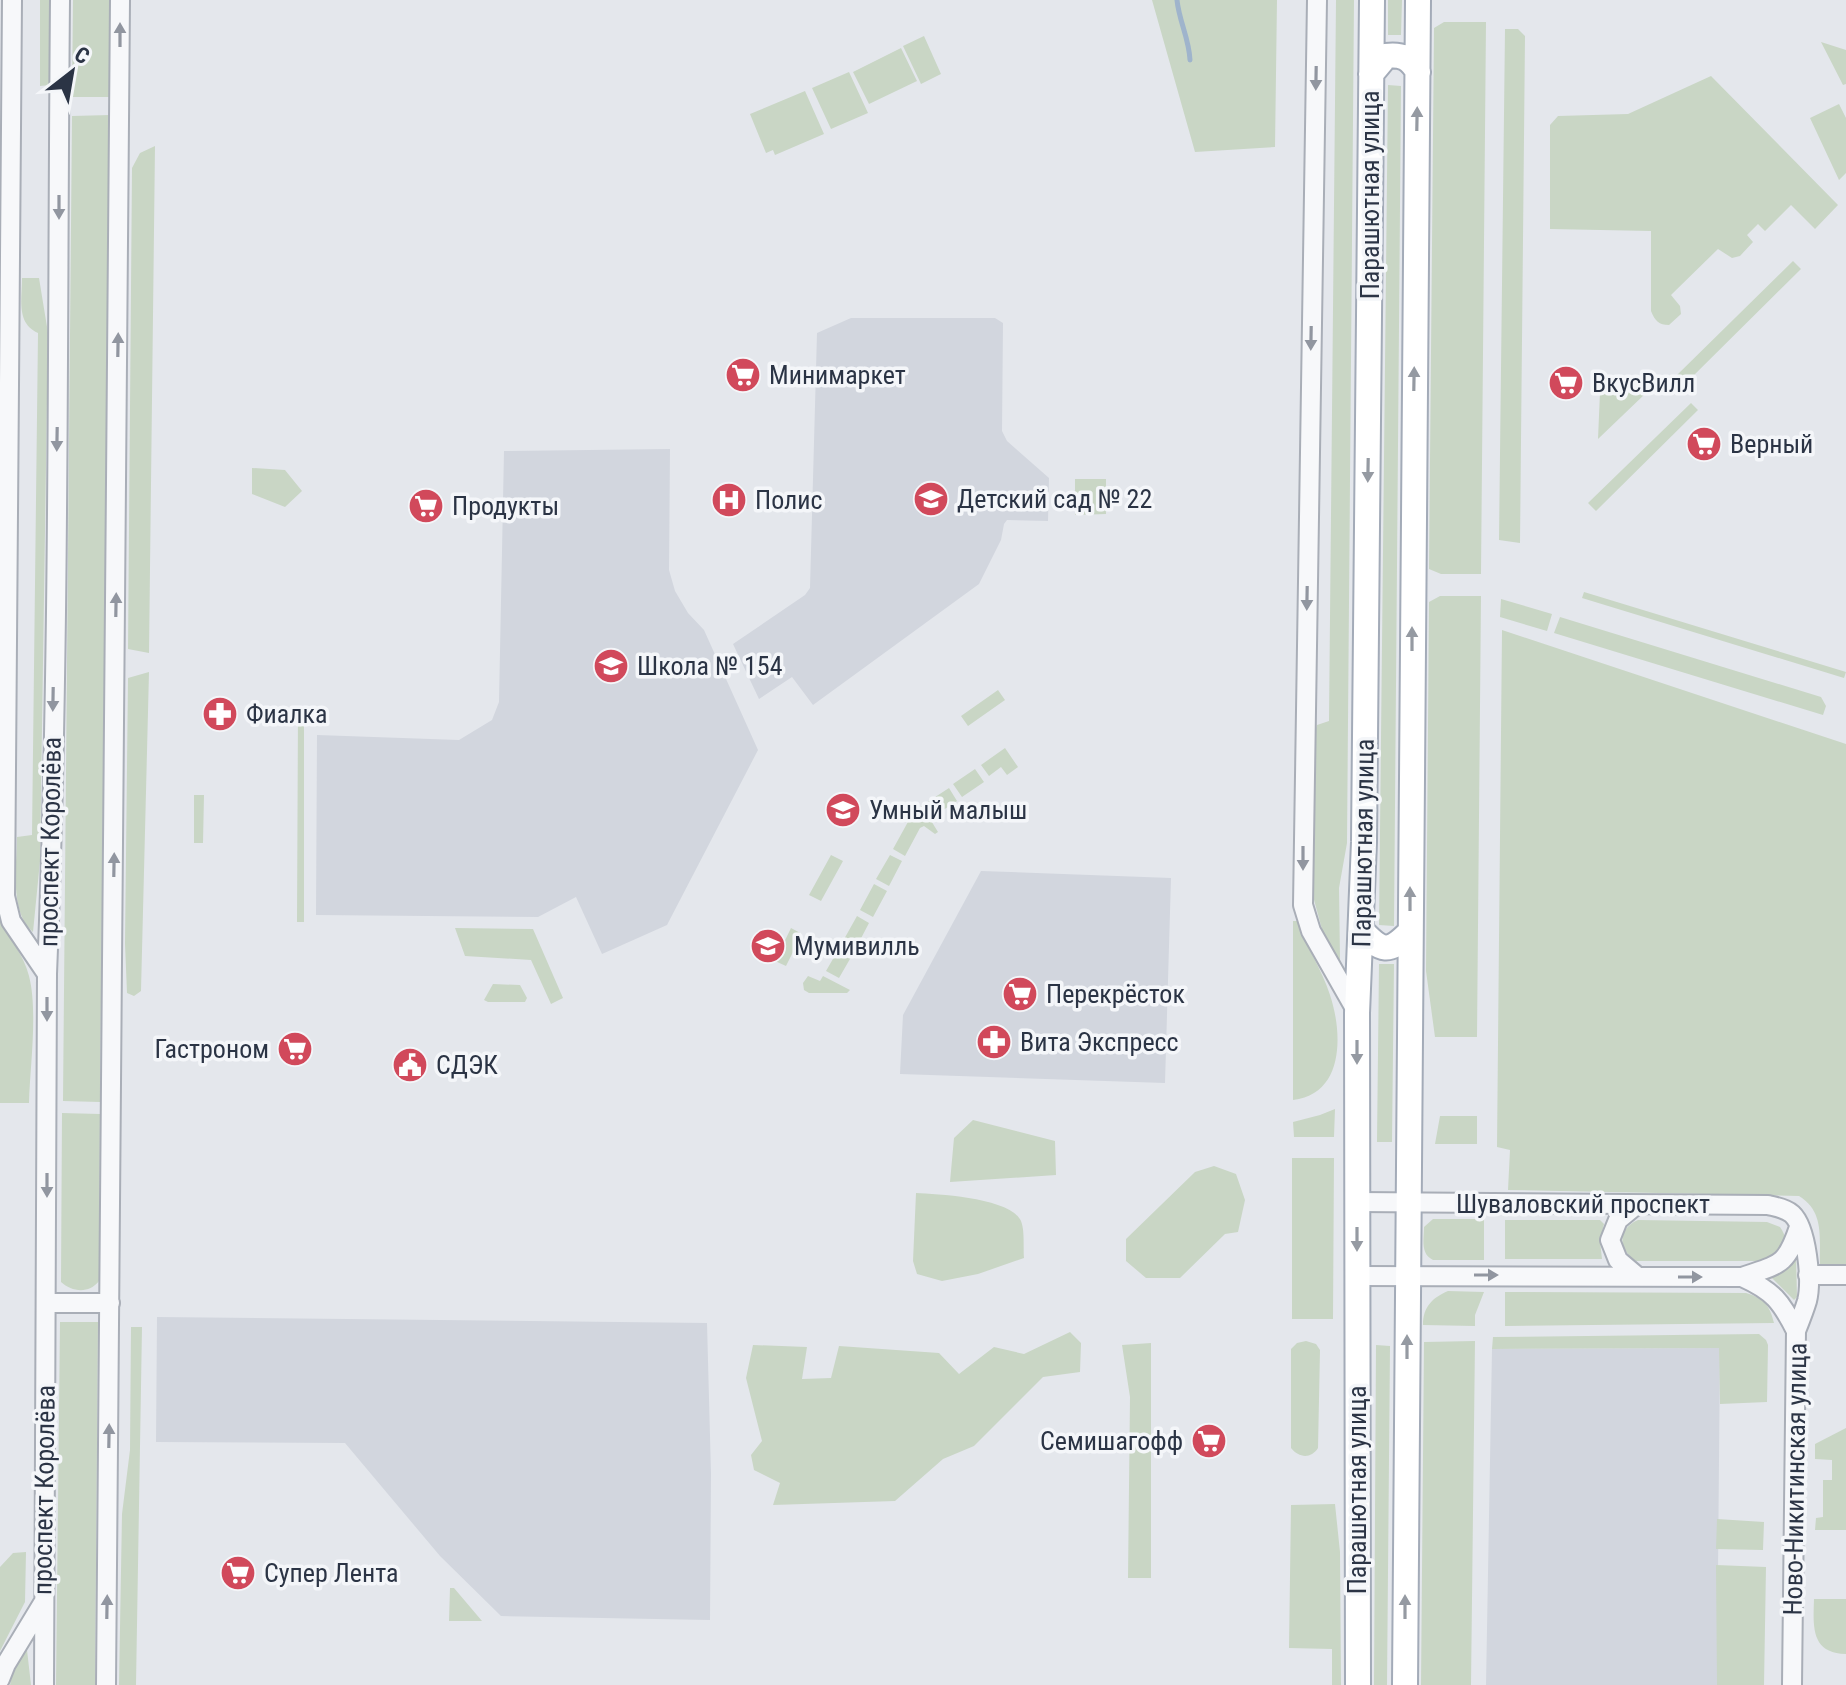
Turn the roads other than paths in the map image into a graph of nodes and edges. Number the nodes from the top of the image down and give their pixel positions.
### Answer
1 (12, 0) edge
2 (60, 0) edge
3 (120, 0) edge
4 (1317, 0) edge
5 (1372, 0) edge
6 (1418, 0) edge
7 (1418, 72) junction
8 (1371, 74) junction
9 (1361, 930) junction
10 (1410, 932) junction
11 (47, 974) junction
12 (1357, 1013) junction
13 (1357, 1202) junction
14 (1409, 1203) junction
15 (1635, 1206) junction
16 (1799, 1227) junction
17 (1408, 1275) junction
18 (1808, 1275) junction
19 (1846, 1275) edge
20 (1358, 1276) junction
21 (1638, 1277) junction
22 (1742, 1277) junction
23 (46, 1303) junction
24 (110, 1303) junction
25 (1796, 1331) junction
26 (43, 1603) junction
27 (0, 1679) edge
28 (44, 1685) edge
29 (106, 1685) edge
30 (1358, 1685) edge
31 (1405, 1685) edge
32 (1792, 1685) edge

1 - 11 street
2 -> 11 street, проспект Королёва
24 -> 3 street
4 -> 12 street
5 - 8 main road, Парашютная улица
6 - 7 main road, Парашютная улица
7 - 8 main road
10 -> 7 main road, Парашютная улица
8 -> 9 main road, Парашютная улица
9 - 10 main road
9 - 12 main road, Парашютная улица
10 - 14 main road, Парашютная улица
11 -> 23 street, проспект Королёва
12 -> 13 main road, Парашютная улица
13 - 14 street, Шуваловский проспект
13 -> 20 main road, Парашютная улица
14 - 15 street, Шуваловский проспект
14 - 17 main road, Парашютная улица
15 - 16 street, Шуваловский проспект
15 - 21 street
16 - 18 street
16 - 22 street
17 - 20 street
17 -> 21 street
31 -> 17 main road, Парашютная улица
18 - 19 street
18 - 25 street, Ново-Никитинская улица
20 - 30 main road, Парашютная улица
21 -> 22 street
22 - 25 street
23 - 24 street
23 - 26 street, проспект Королёва
29 -> 24 street
25 - 32 street, Ново-Никитинская улица
26 - 27 street
26 - 28 street, проспект Королёва

